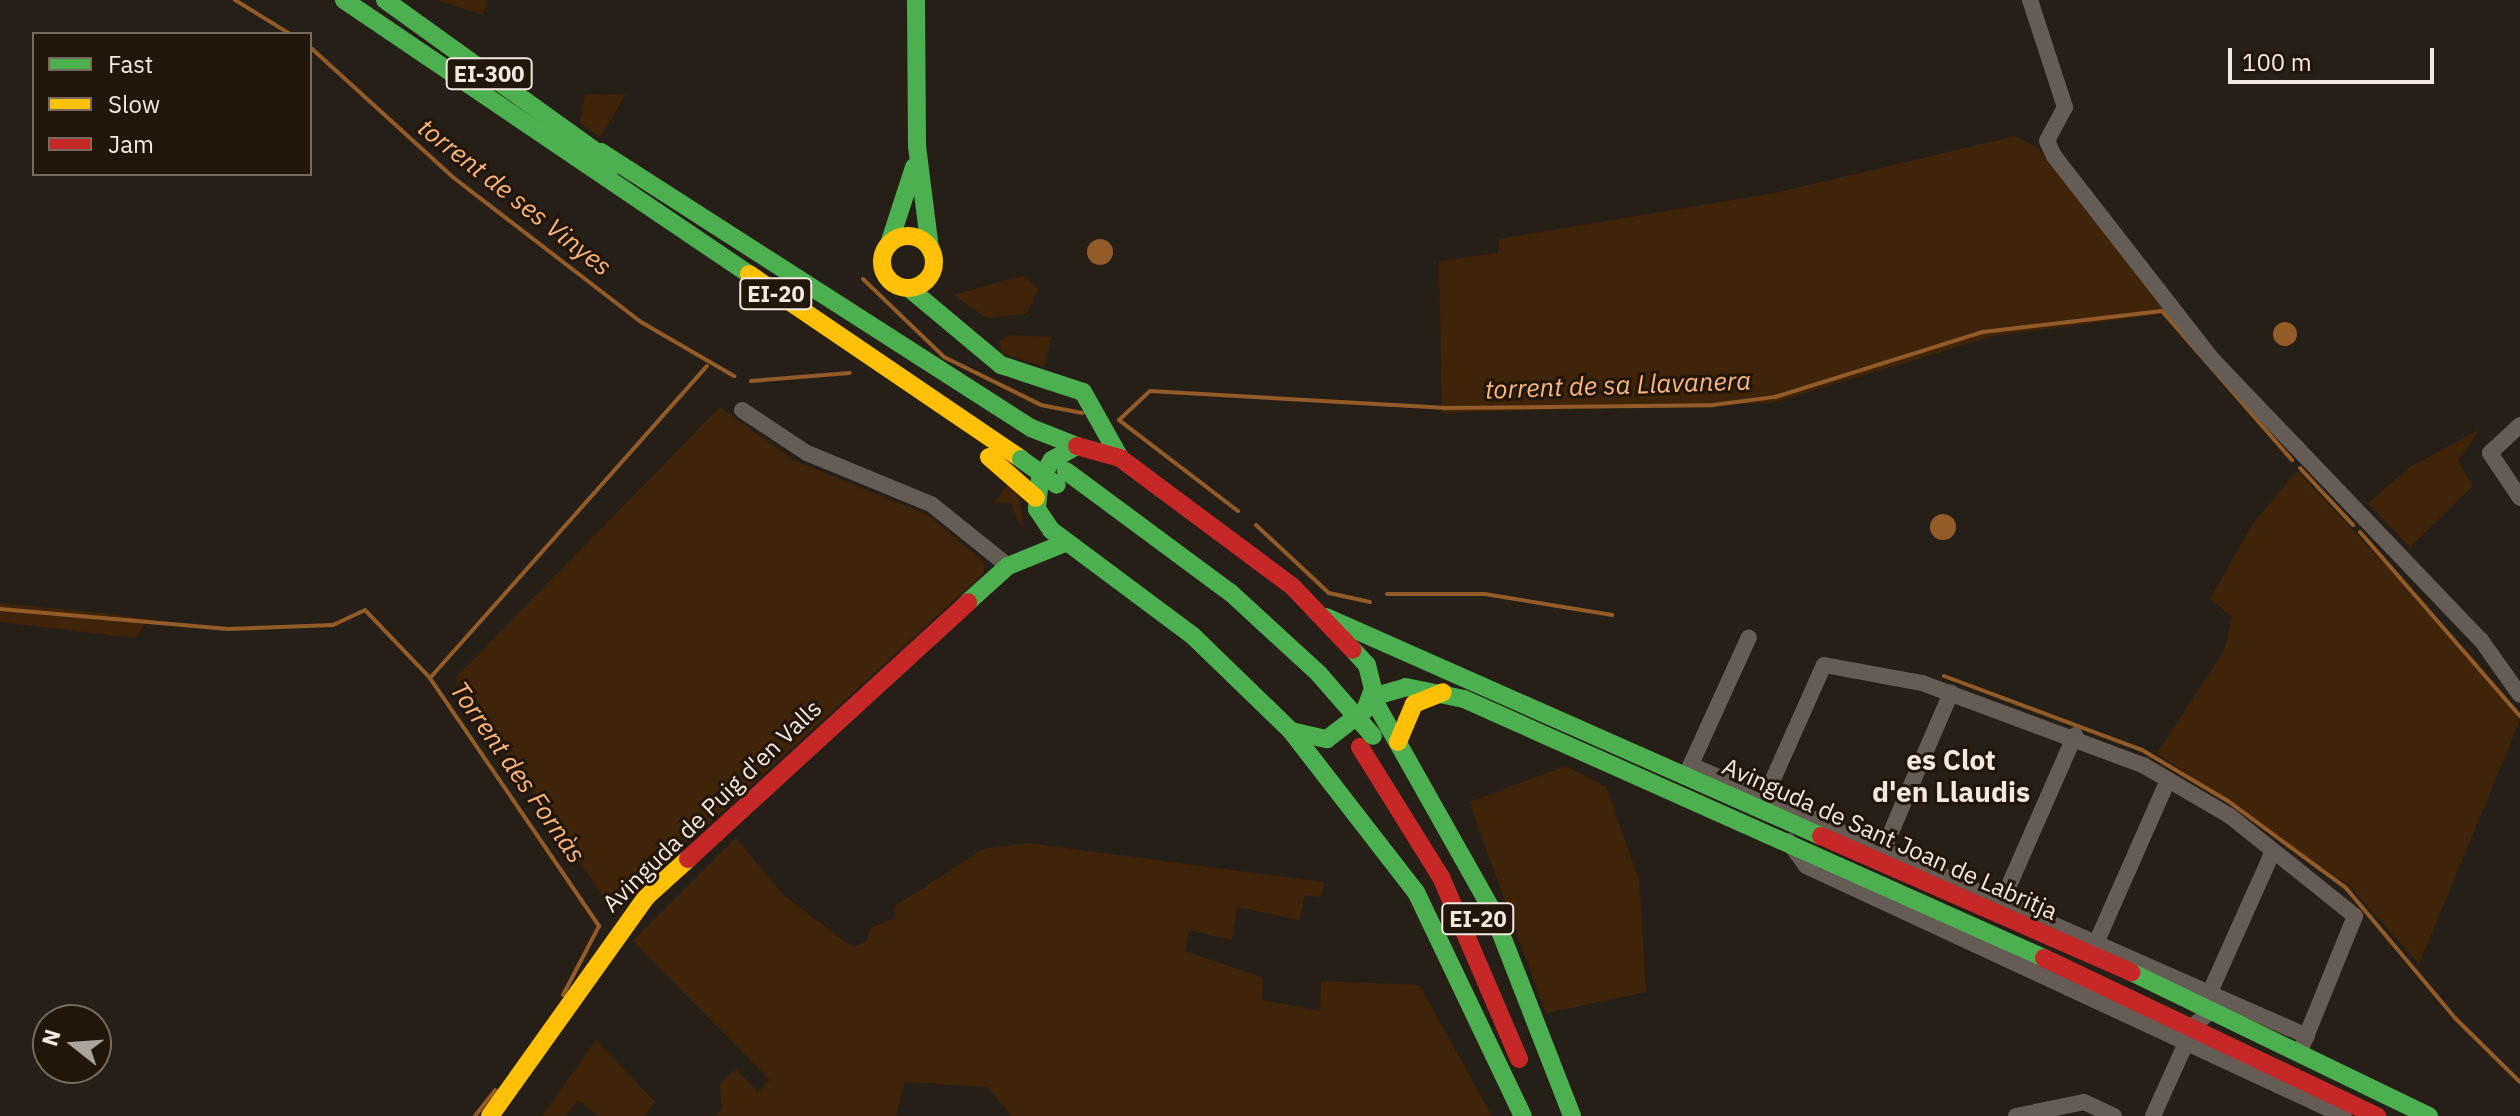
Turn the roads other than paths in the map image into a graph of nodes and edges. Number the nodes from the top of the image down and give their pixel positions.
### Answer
1 (344, 0) edge
2 (385, 0) edge
3 (916, 0) edge
4 (2030, 0) edge
5 (530, 128) junction
6 (917, 146) junction
7 (594, 148) junction
8 (889, 244) junction
9 (932, 258) junction
10 (910, 289) junction
11 (954, 322) junction
12 (742, 410) dead end
13 (1098, 413) junction
14 (2520, 425) edge
15 (1080, 446) junction
16 (1026, 452) junction
17 (1120, 458) junction
18 (2520, 498) edge
19 (1037, 504) junction
20 (1065, 543) junction
21 (1008, 566) junction
22 (1326, 617) junction
23 (1749, 637) dead end
24 (1443, 692) junction
25 (1951, 693) junction
26 (2520, 695) edge
27 (1372, 697) junction
28 (1291, 731) junction
29 (2075, 735) junction
30 (1367, 742) junction
31 (1398, 742) junction
32 (1688, 770) junction
33 (2168, 780) junction
34 (1766, 795) junction
35 (1885, 846) junction
36 (2273, 851) junction
37 (2003, 899) junction
38 (2097, 941) junction
39 (2212, 1000) junction
40 (2190, 1033) junction
41 (2304, 1042) junction
42 (490, 1116) edge
43 (1523, 1116) edge
44 (1541, 1116) edge
45 (1557, 1116) edge
46 (1572, 1116) edge
47 (2016, 1116) edge
48 (2114, 1116) edge
49 (2153, 1116) edge
50 (2344, 1116) edge
51 (2377, 1116) edge
52 (2429, 1116) edge

1 - 5 main road, EI-300
2 - 7 main road, EI-300
3 - 6 main road
4 - 26 street
5 - 16 main road, EI-20
5 - 19 main road, EI-300
6 - 8 main road
6 - 9 main road
7 - 15 main road, EI-300
7 - 16 main road, EI-20
8 - 9 main road
8 - 10 main road
9 - 10 main road
9 - 11 main road
10 - 11 main road
11 - 13 main road
12 - 21 street
13 - 15 main road
13 - 17 main road
14 - 18 street
15 - 17 main road, EI-300
15 - 19 main road, Avinguda de Puig d'en Valls
16 - 30 main road, EI-20, bridge
17 - 22 main road, EI-300
19 - 20 main road, EI-300
19 - 21 main road, Avinguda de Puig d'en Valls
20 - 21 main road, Avinguda de Puig d'en Valls
20 - 28 main road, EI-300
21 - 42 main road, Avinguda de Puig d'en Valls
22 - 27 main road, EI-300
22 - 32 main road, Avinguda de Sant Joan de Labritja / EI-300
23 - 32 street
24 - 27 main road, Avinguda de Sant Joan de Labritja
24 - 31 main road
24 - 40 main road, Avinguda de Sant Joan de Labritja
25 - 29 street
25 - 34 street
25 - 35 street
27 - 28 main road
27 - 31 main road
28 - 43 main road
29 - 33 street
29 - 37 street
30 - 44 main road, EI-20
30 - 45 main road, EI-20
31 - 46 main road
32 - 34 street, Avinguda de Sant Joan de Labritja
32 - 39 main road, Avinguda de Sant Joan de Labritja / EI-300
33 - 36 street
33 - 38 street
34 - 35 street, Avinguda de Sant Joan de Labritja
35 - 37 street, Avinguda de Sant Joan de Labritja
36 - 39 street
36 - 41 street
37 - 38 street, Avinguda de Sant Joan de Labritja
38 - 39 street, Avinguda de Sant Joan de Labritja
39 - 40 street
39 - 41 main road, Avinguda de Sant Joan de Labritja / EI-300
40 - 49 street
40 - 50 street, Avinguda de Sant Joan de Labritja
40 - 51 main road, Avinguda de Sant Joan de Labritja
41 - 52 main road, Avinguda de Sant Joan de Labritja / EI-300
47 - 48 street

